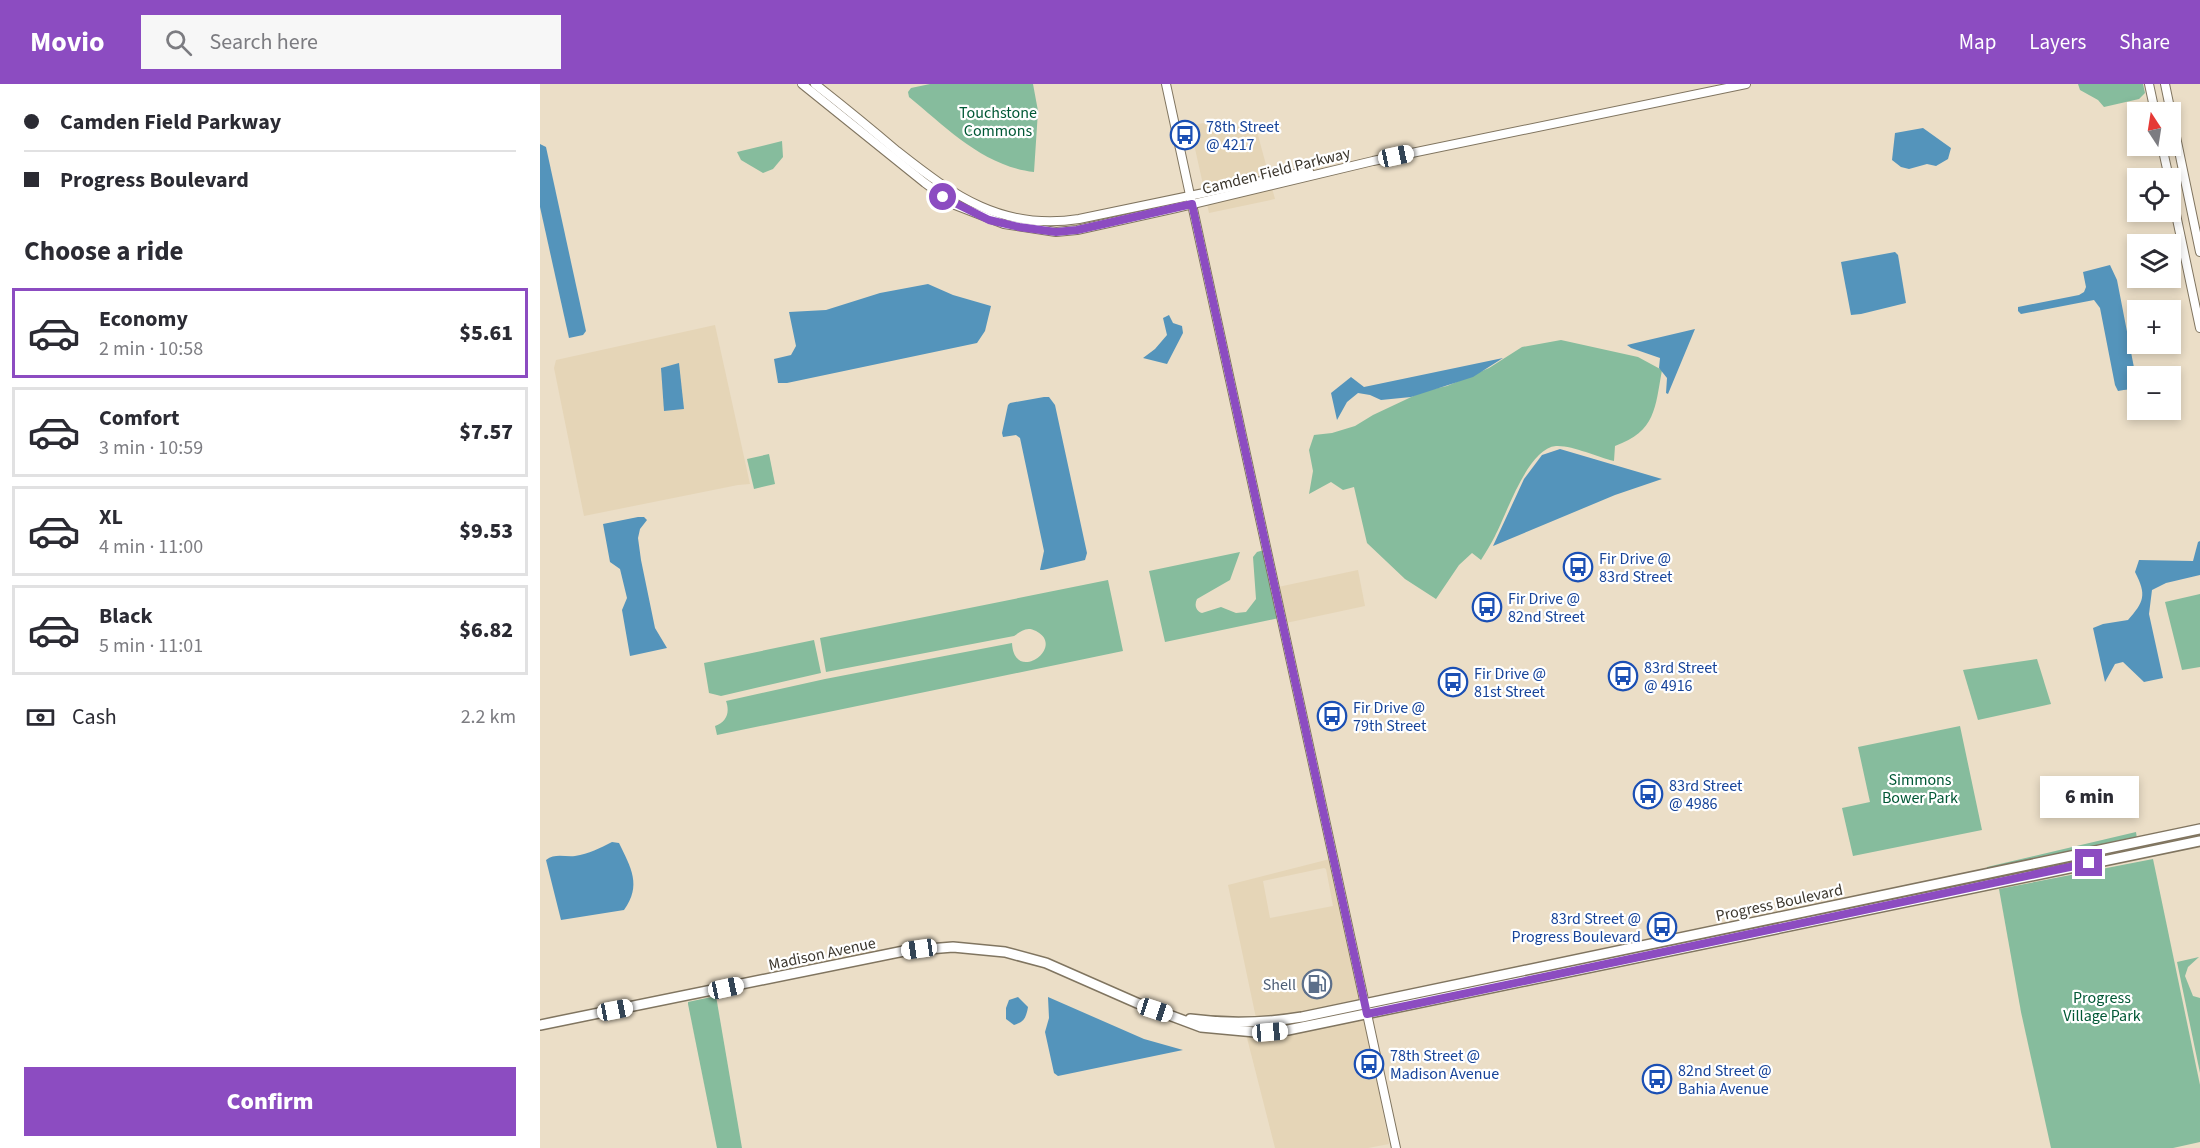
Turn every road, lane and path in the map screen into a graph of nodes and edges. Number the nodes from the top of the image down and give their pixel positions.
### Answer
1 (802, 84) edge
2 (815, 84) edge
3 (1166, 84) edge
4 (1746, 84) edge
5 (2149, 84) edge
6 (2164, 84) edge
7 (2153, 102) edge
8 (1373, 161) junction
9 (1191, 195) junction
10 (1192, 204) junction
11 (2178, 222) edge
12 (2200, 252) edge
13 (2200, 328) edge
14 (2200, 829) edge
15 (2200, 841) edge
16 (2085, 853) junction
17 (1984, 874) junction
18 (2004, 880) junction
19 (1929, 885) junction
20 (1932, 896) junction
21 (1493, 977) junction
22 (1495, 987) junction
23 (1366, 1009) junction
24 (540, 1025) edge
25 (1396, 1148) edge

1 - 10 street, Camden Field Parkway
2 - 9 street, Camden Field Parkway
3 - 9 street
4 - 8 street, Camden Field Parkway
5 - 7 street
6 - 12 street
8 - 9 street, Camden Field Parkway
8 - 10 street, Camden Field Parkway
9 - 10 street
10 - 23 street
11 - 13 street
14 - 16 main road, Progress Boulevard
15 - 18 main road, Progress Boulevard
16 - 17 main road, Progress Boulevard
16 - 18 main road
17 - 18 main road
17 - 19 main road, Progress Boulevard
18 - 20 main road, Progress Boulevard
19 - 20 main road
19 - 21 main road, Progress Boulevard
20 - 22 main road, Progress Boulevard
21 - 22 main road
21 - 23 main road, Progress Boulevard
22 - 23 main road, Progress Boulevard
23 - 24 main road, Madison Avenue
23 - 25 street

